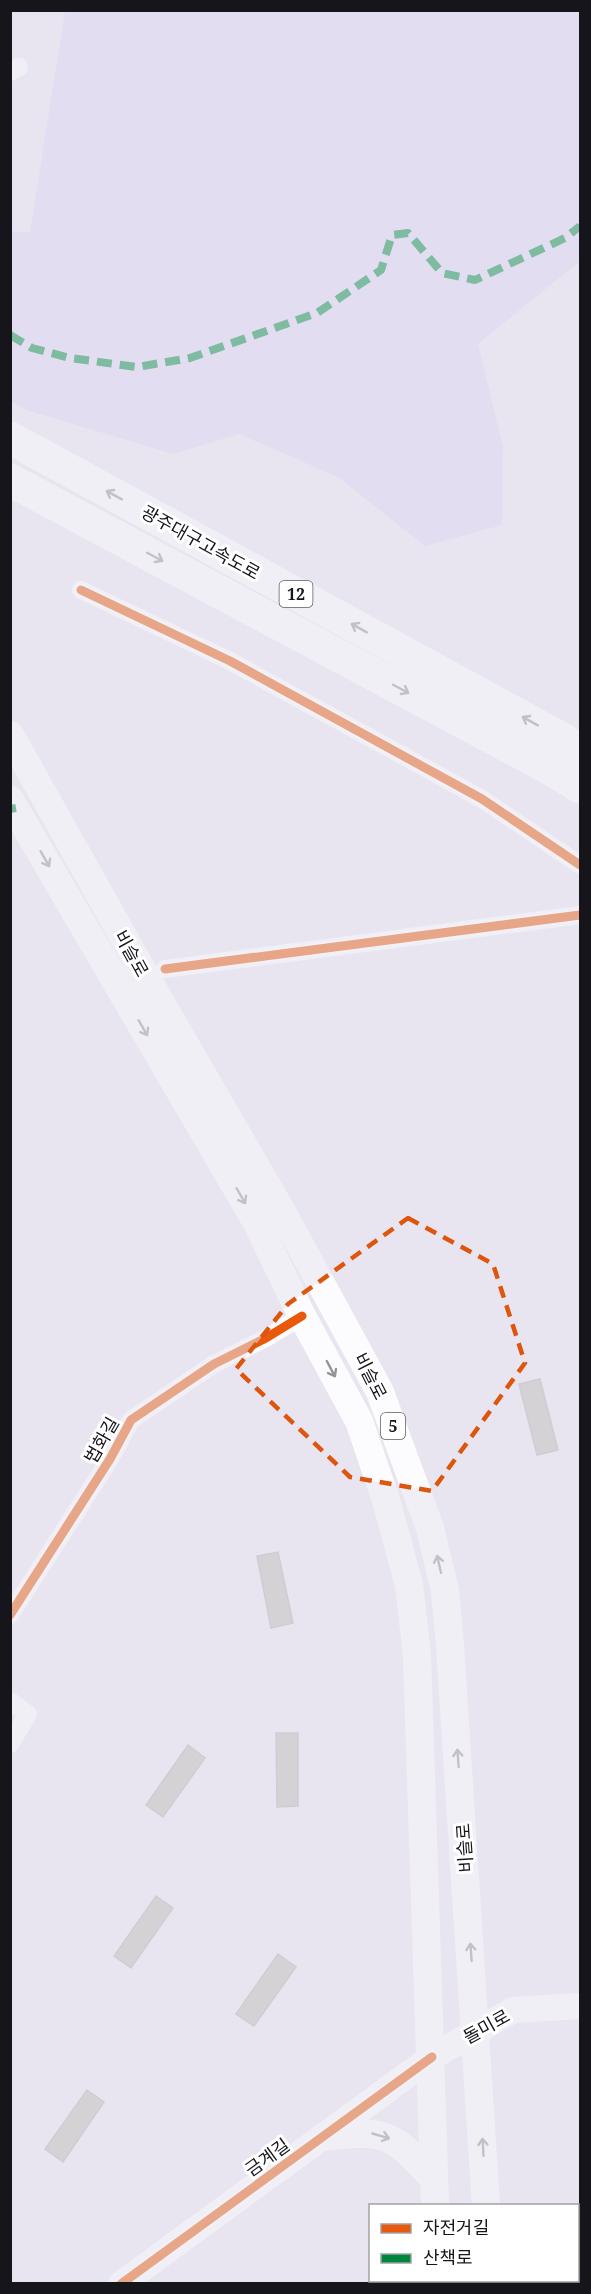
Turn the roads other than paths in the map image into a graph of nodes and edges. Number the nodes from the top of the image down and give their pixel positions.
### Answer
1 (10, 438) edge
2 (10, 480) edge
3 (81, 590) dead end
4 (10, 735) edge
5 (580, 751) edge
6 (580, 787) edge
7 (10, 800) edge
8 (580, 865) edge
9 (580, 915) edge
10 (165, 969) dead end
11 (302, 1316) junction
12 (10, 1615) edge
13 (10, 1701) edge
14 (10, 1744) edge
15 (580, 2006) edge
16 (476, 2031) junction
17 (432, 2057) junction
18 (323, 2137) junction
19 (433, 2178) junction
20 (435, 2204) edge
21 (486, 2204) edge
22 (121, 2283) edge

5 -> 1 highway, 광주대구고속도로 / 12
2 -> 6 highway, 광주대구고속도로 / 12
3 - 8 street
16 -> 4 main road, 비슬로 / 5
7 -> 11 main road, 비슬로 / 5
9 - 10 street
11 - 12 street, 법화길
11 -> 17 main road, 비슬로 / 5
13 - 14 street
15 - 16 street, 돌미로
16 - 17 street, 돌미로
21 -> 16 main road, 비슬로 / 5
17 - 18 street, 금계길
17 - 19 main road, 비슬로 / 5
18 -> 19 main road
18 - 22 street, 금계길
19 - 20 main road, 비슬로 / 5

